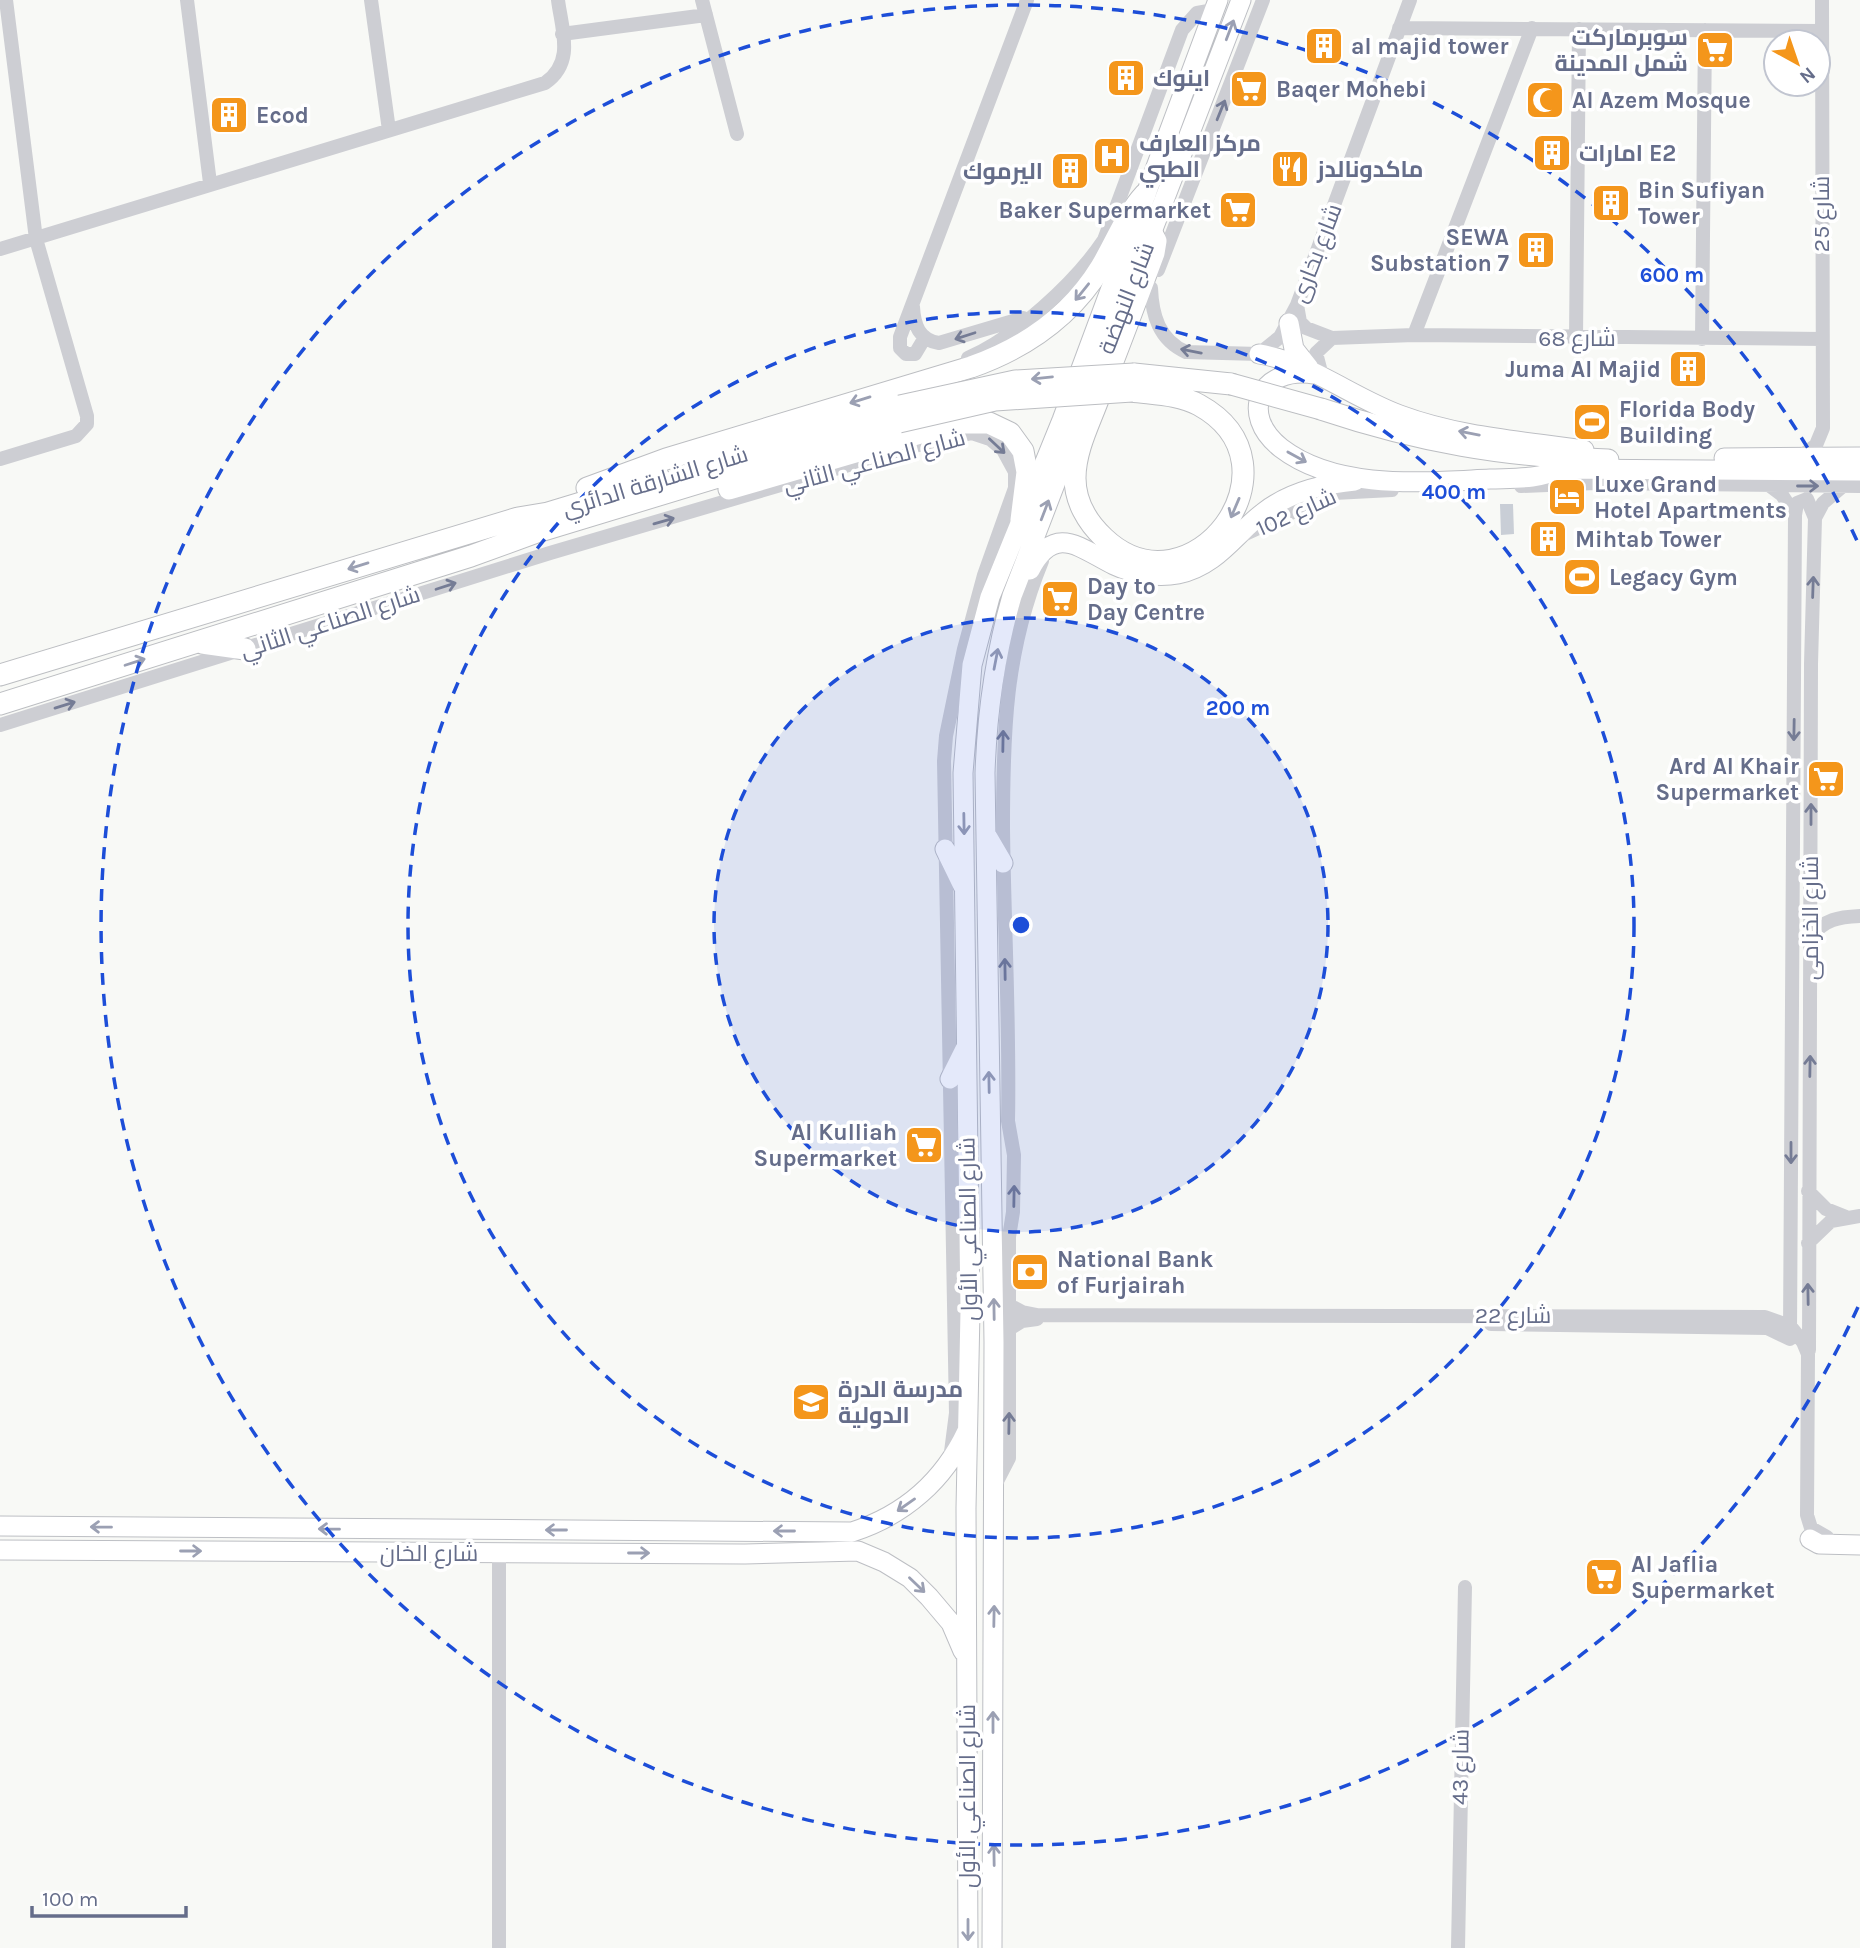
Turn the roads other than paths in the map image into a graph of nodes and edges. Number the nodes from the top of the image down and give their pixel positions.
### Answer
1 (6, 0) edge
2 (187, 0) edge
3 (372, 0) edge
4 (558, 0) edge
5 (702, 0) edge
6 (1027, 0) edge
7 (1241, 0) edge
8 (1263, 0) edge
9 (1410, 0) edge
10 (1822, 0) edge
11 (1216, 5) edge
12 (706, 15) junction
13 (1399, 28) junction
14 (1821, 28) edge
15 (1532, 29) junction
16 (1580, 29) junction
17 (1705, 30) junction
18 (1762, 30) edge
19 (562, 34) junction
20 (1821, 98) edge
21 (389, 130) junction
22 (737, 134) dead end
23 (210, 183) junction
24 (1145, 194) junction
25 (1152, 232) junction
26 (36, 240) junction
27 (0, 249) edge
28 (1151, 288) junction
29 (913, 302) junction
30 (1293, 314) junction
31 (1030, 315) junction
32 (1414, 335) junction
33 (1332, 338) junction
34 (1576, 338) junction
35 (924, 339) junction
36 (1702, 339) junction
37 (1822, 340) junction
38 (1259, 354) junction
39 (1112, 363) junction
40 (1318, 377) junction
41 (1133, 382) junction
42 (910, 385) junction
43 (899, 414) junction
44 (1318, 415) junction
45 (1823, 428) junction
46 (1800, 457) junction
47 (0, 459) edge
48 (1608, 460) junction
49 (1856, 462) edge
50 (1559, 469) junction
51 (1726, 471) junction
52 (1378, 479) junction
53 (1770, 486) junction
54 (1843, 486) junction
55 (1860, 486) edge
56 (1795, 514) junction
57 (517, 518) junction
58 (1815, 518) junction
59 (1021, 520) junction
60 (1236, 538) junction
61 (1047, 548) junction
62 (471, 556) junction
63 (1012, 596) junction
64 (979, 633) junction
65 (196, 642) junction
66 (245, 649) junction
67 (964, 649) junction
68 (1795, 658) junction
69 (0, 676) edge
70 (1005, 700) junction
71 (0, 704) edge
72 (988, 715) junction
73 (1811, 717) junction
74 (0, 725) edge
75 (986, 834) junction
76 (945, 849) junction
77 (1003, 863) junction
78 (966, 893) junction
79 (1810, 894) junction
80 (1841, 916) junction
81 (1860, 916) edge
82 (1811, 937) junction
83 (967, 1045) junction
84 (950, 1079) junction
85 (951, 1178) junction
86 (1808, 1191) junction
87 (967, 1201) junction
88 (1853, 1216) edge
89 (1808, 1243) junction
90 (1009, 1305) junction
91 (1009, 1329) junction
92 (1790, 1332) junction
93 (994, 1342) junction
94 (1809, 1362) junction
95 (969, 1427) junction
96 (950, 1463) junction
97 (994, 1487) junction
98 (0, 1526) edge
99 (1860, 1537) edge
100 (1818, 1538) junction
101 (1860, 1545) edge
102 (0, 1550) edge
103 (499, 1553) junction
104 (1465, 1587) dead end
105 (967, 1666) junction
106 (499, 1948) edge
107 (968, 1948) edge
108 (992, 1948) edge
109 (1458, 1948) edge

1 - 26 street
2 - 23 street
3 - 21 street
4 - 19 street
5 - 12 street
6 - 29 street
25 -> 7 main road, شارع النهضة
28 -> 8 street
9 - 13 street, شارع بخارى
10 - 14 street, شارع 25
11 - 24 main road, شارع النهضة
11 - 31 street
12 - 19 street
12 - 22 street
13 - 15 street
13 - 30 street, شارع بخارى
15 - 16 street
15 - 32 street
16 - 17 street
16 - 34 street
17 - 18 street
17 - 36 street
19 - 21 street
20 - 37 street, شارع 25
21 - 23 street
23 - 26 street
24 -> 42 highway
24 - 59 main road, شارع النهضة
25 - 39 highway
63 -> 25 main road, شارع النهضة
26 - 27 street
26 - 47 street
38 -> 28 street
28 - 39 street
29 - 35 street
29 - 35 street
30 - 33 street, شارع 68
30 - 38 street, شارع بخارى
30 - 40 main road
31 -> 35 street
31 - 42 street
32 - 33 street, شارع 68
32 - 34 street, شارع 68
33 - 40 street
34 - 36 street, شارع 68
36 - 37 street, شارع 68
37 - 45 street, شارع 25
38 - 40 main road
41 -> 39 highway
48 -> 40 main road
40 -> 52 main road
41 - 43 highway, شارع الشارقة الدائري, bridge
41 - 44 highway, شارع الشارقة الدائري
42 -> 57 highway
43 - 57 highway, شارع الشارقة الدائري
43 - 62 highway, شارع الشارقة الدائري
44 - 48 highway
44 - 50 highway
45 - 46 street
45 - 49 street
46 - 48 main road
46 - 49 main road
49 - 51 main road
50 - 51 main road
50 - 52 main road
51 - 53 main road
52 - 60 main road
53 -> 54 street, شارع 102
53 - 56 street
53 - 60 street, شارع 102
54 - 55 street, شارع 102
54 - 58 street
56 - 58 street
56 - 68 street, شارع الخزامى
57 -> 69 highway, شارع الشارقة الدائري
73 -> 58 street, شارع الخزامى
59 - 62 highway
59 - 64 main road, شارع الصناعي الأول
60 - 61 main road
61 - 63 main road
61 - 70 street
62 - 65 highway, شارع الشارقة الدائري
72 -> 63 main road, شارع الصناعي الأول
64 - 67 main road
64 -> 78 main road, شارع الصناعي الأول
65 - 66 highway
71 -> 65 highway, شارع الشارقة الدائري
66 -> 67 street, شارع الصناعي الثاني
74 -> 66 street, شارع الصناعي الثاني
67 - 76 street, شارع الصناعي الثاني
68 - 73 street
68 -> 92 street, شارع الخزامى
70 - 72 main road
77 -> 70 street
72 - 75 main road, شارع الصناعي الأول
79 -> 73 street, شارع الخزامى
75 - 77 main road
93 -> 75 main road, شارع الصناعي الأول
76 - 78 main road
76 - 84 street, شارع الصناعي الثاني
90 -> 77 street
78 - 83 main road, شارع الصناعي الأول
79 - 80 street
79 - 82 street, شارع الخزامى
80 - 81 street
80 - 82 street
86 -> 82 street, شارع الخزامى
83 - 84 main road
83 - 87 main road, شارع الصناعي الأول
84 - 85 street, شارع الصناعي الثاني
85 - 87 main road
85 - 96 street, شارع الصناعي الثاني
86 - 88 street
86 - 89 street, شارع الخزامى
87 - 95 main road, شارع الصناعي الأول
88 - 89 street
94 -> 89 street, شارع الخزامى
90 - 91 street
90 - 92 street, شارع 22
91 - 92 street, شارع 22
91 - 93 main road
97 -> 91 street
92 - 94 street
92 - 100 street
93 - 97 main road, شارع الصناعي الأول
94 - 100 street
95 - 96 main road
95 - 105 main road, شارع الصناعي الأول
96 -> 98 main road, شارع الخان
108 -> 97 main road, شارع الصناعي الأول
99 - 100 main road
100 - 101 main road
102 -> 103 main road, شارع الخان
103 -> 105 main road, شارع الخان
103 - 106 street
104 - 109 street, شارع 43
105 -> 107 main road, شارع الصناعي الأول

